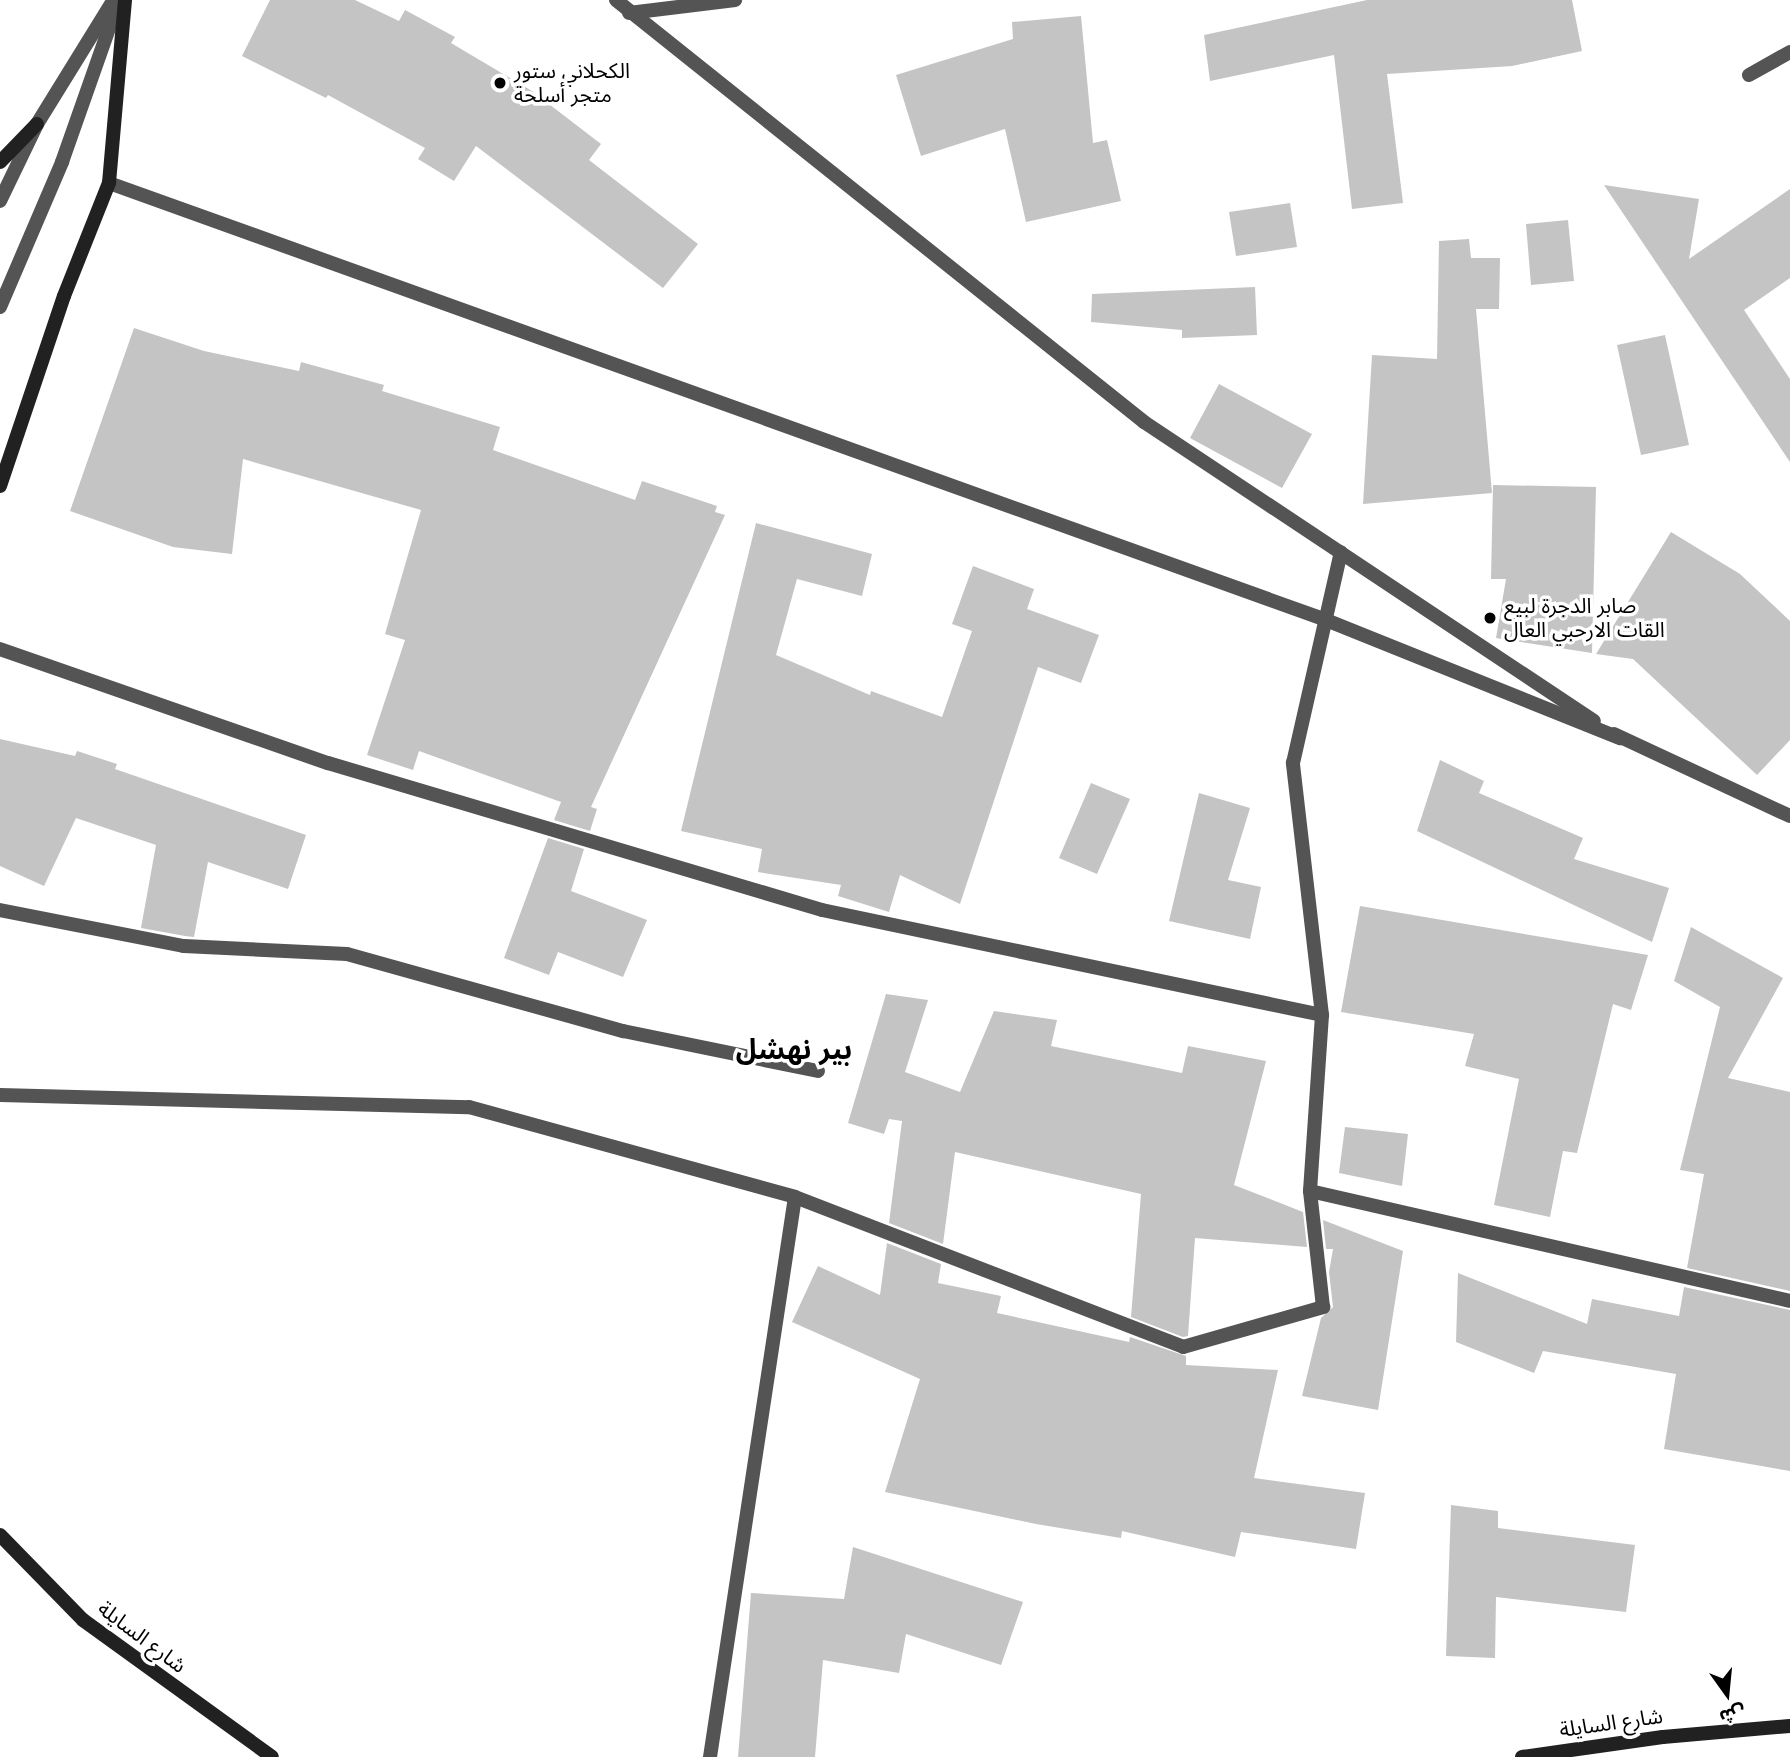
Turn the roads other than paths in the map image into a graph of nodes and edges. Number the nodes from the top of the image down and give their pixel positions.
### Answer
1 (113, 0) edge
2 (119, 0) edge
3 (125, 0) edge
4 (616, 0) edge
5 (735, 0) edge
6 (629, 13) junction
7 (1790, 52) edge
8 (1749, 75) dead end
9 (37, 124) junction
10 (0, 162) edge
11 (109, 183) junction
12 (0, 201) edge
13 (0, 307) edge
14 (0, 486) edge
15 (1341, 552) junction
16 (1326, 620) junction
17 (0, 649) edge
18 (1620, 738) junction
19 (1790, 816) edge
20 (0, 910) edge
21 (1322, 1015) junction
22 (818, 1071) dead end
23 (0, 1095) edge
24 (1310, 1191) junction
25 (796, 1197) junction
26 (1790, 1301) edge
27 (0, 1535) edge
28 (1790, 1726) edge
29 (272, 1757) edge
30 (710, 1757) edge
31 (1522, 1757) edge

1 - 9 street
2 - 13 street
3 - 11 main road
4 - 6 street
5 - 6 street
6 - 15 street
7 - 8 street
9 - 10 main road
9 - 12 street
11 - 14 main road
11 - 16 street
15 - 16 street
15 - 18 street
16 - 18 street
16 - 21 street
17 - 21 street
18 - 19 street
20 - 22 street
21 - 24 street
23 - 25 street
24 - 25 street
24 - 26 street
25 - 30 street
27 - 29 main road, شارع السايلة
28 - 31 main road, شارع السايلة

